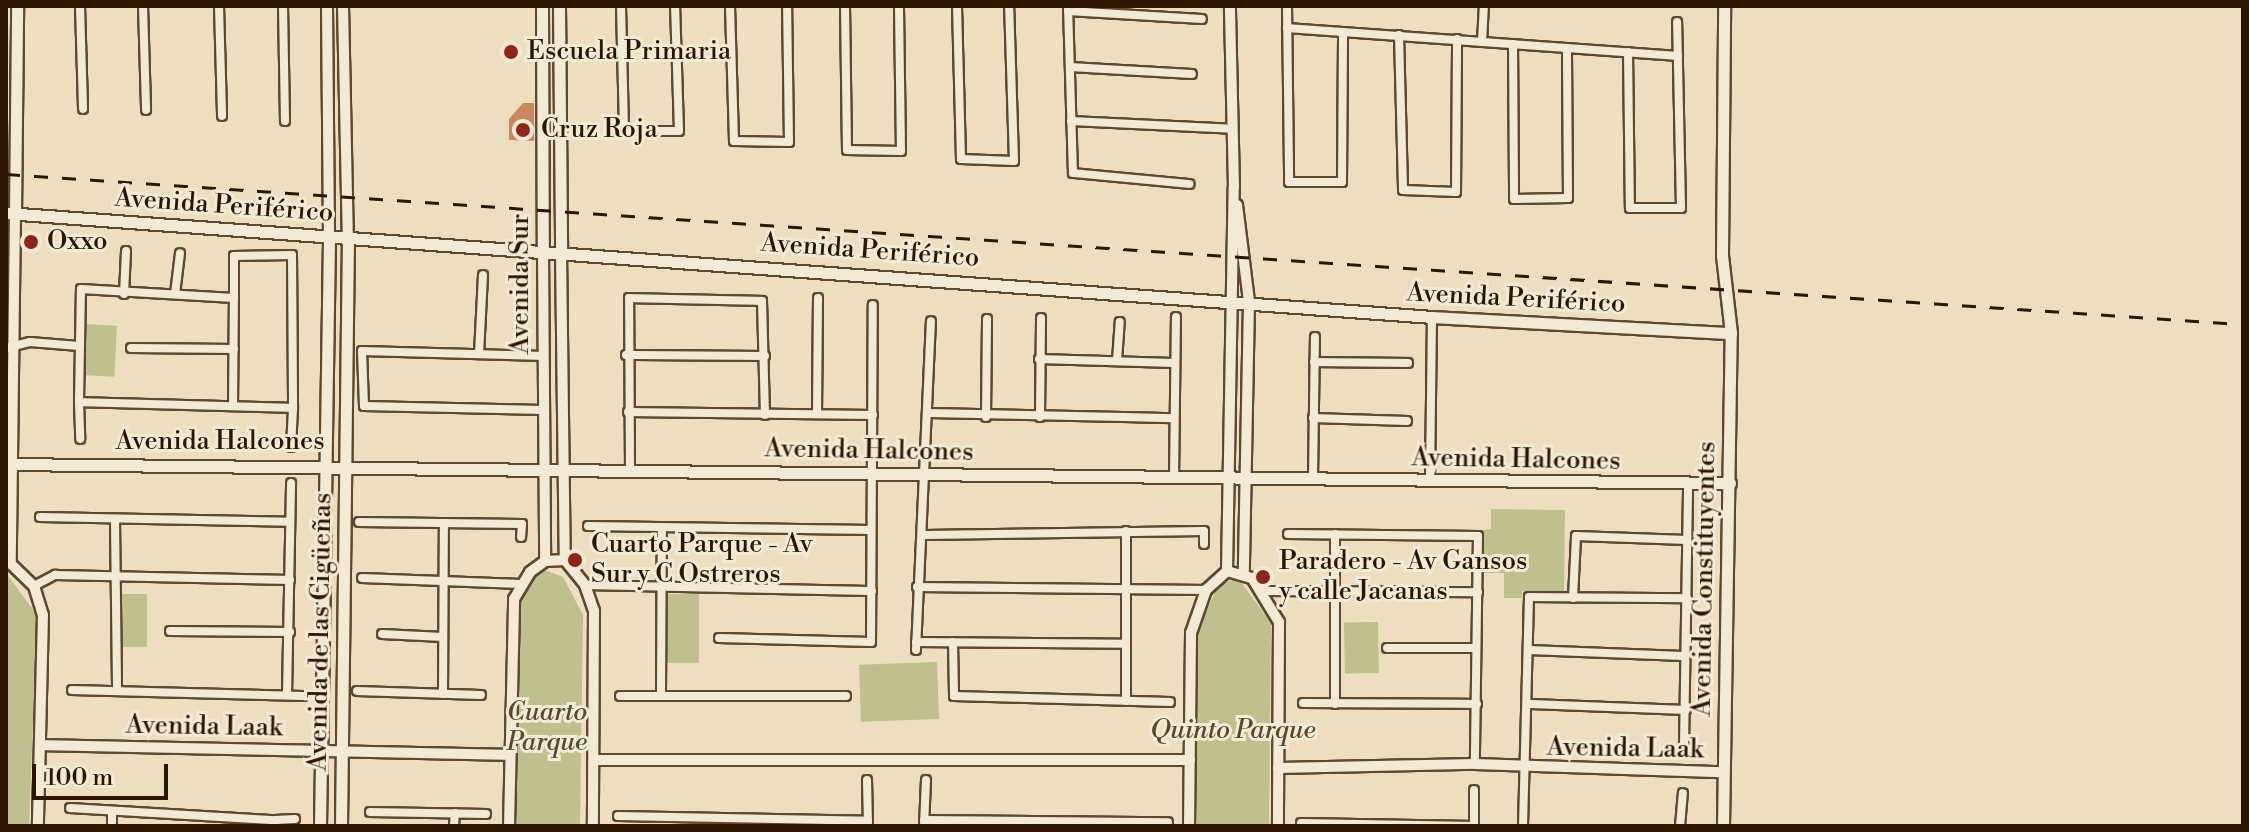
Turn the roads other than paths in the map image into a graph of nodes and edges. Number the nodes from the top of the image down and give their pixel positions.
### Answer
1 (17, 6) edge
2 (80, 6) edge
3 (143, 6) edge
4 (219, 6) edge
5 (283, 6) edge
6 (327, 6) edge
7 (343, 6) edge
8 (542, 6) edge
9 (559, 6) edge
10 (621, 6) edge
11 (675, 6) edge
12 (730, 6) edge
13 (787, 6) edge
14 (845, 6) edge
15 (899, 6) edge
16 (957, 6) edge
17 (1009, 6) edge
18 (1230, 6) edge
19 (1287, 6) edge
20 (1484, 6) edge
21 (1724, 6) edge
22 (1068, 9) edge
23 (1202, 19) dead end
24 (1677, 22) dead end
25 (1287, 28) junction
26 (1343, 32) junction
27 (1399, 35) junction
28 (1457, 39) junction
29 (1482, 42) junction
30 (1513, 44) junction
31 (1567, 48) junction
32 (1628, 52) junction
33 (1678, 56) junction
34 (1070, 67) junction
35 (1192, 74) dead end
36 (83, 109) dead end
37 (146, 110) dead end
38 (222, 116) dead end
39 (285, 121) dead end
40 (1071, 121) junction
41 (11, 129) edge
42 (1232, 129) junction
43 (542, 137) junction
44 (561, 138) junction
45 (1189, 184) dead end
46 (10, 213) edge
47 (1236, 234) junction
48 (329, 237) junction
49 (348, 237) junction
50 (543, 250) junction
51 (126, 251) dead end
52 (561, 251) junction
53 (180, 253) dead end
54 (1231, 266) junction
55 (1245, 267) junction
56 (483, 275) dead end
57 (124, 294) junction
58 (175, 294) junction
59 (234, 298) junction
60 (818, 298) dead end
61 (1230, 300) junction
62 (1249, 302) junction
63 (873, 305) dead end
64 (1176, 317) dead end
65 (1432, 317) junction
66 (1041, 318) dead end
67 (987, 319) dead end
68 (931, 321) dead end
69 (1120, 322) dead end
70 (1731, 333) junction
71 (1315, 337) dead end
72 (79, 346) junction
73 (10, 348) edge
74 (131, 348) dead end
75 (234, 349) junction
76 (479, 354) junction
77 (626, 355) junction
78 (544, 356) junction
79 (765, 356) junction
80 (1039, 359) junction
81 (1117, 361) junction
82 (1314, 362) junction
83 (1174, 363) junction
84 (1408, 363) dead end
85 (79, 402) junction
86 (233, 406) junction
87 (293, 408) junction
88 (544, 410) junction
89 (628, 412) junction
90 (929, 413) junction
91 (817, 414) junction
92 (765, 415) junction
93 (873, 415) junction
94 (986, 417) junction
95 (1040, 417) junction
96 (1174, 418) junction
97 (1313, 418) junction
98 (1407, 421) dead end
99 (80, 439) dead end
100 (291, 447) dead end
101 (324, 463) junction
102 (345, 463) junction
103 (630, 463) junction
104 (9, 464) edge
105 (564, 467) junction
106 (544, 468) junction
107 (926, 473) junction
108 (873, 474) junction
109 (1174, 478) junction
110 (1313, 478) junction
111 (1227, 479) junction
112 (1246, 480) junction
113 (1430, 480) junction
114 (291, 483) dead end
115 (1730, 483) junction
116 (1688, 489) junction
117 (40, 517) dead end
118 (115, 521) junction
119 (290, 522) junction
120 (359, 522) dead end
121 (444, 523) junction
122 (588, 526) dead end
123 (662, 528) junction
124 (871, 530) junction
125 (1126, 531) junction
126 (1288, 534) dead end
127 (1335, 534) junction
128 (925, 535) junction
129 (521, 537) dead end
130 (1687, 540) junction
131 (1204, 544) dead end
132 (565, 560) junction
133 (545, 561) junction
134 (9, 564) edge
135 (1227, 571) junction
136 (1244, 571) junction
137 (114, 574) junction
138 (362, 578) dead end
139 (290, 580) junction
140 (443, 581) junction
141 (521, 584) junction
142 (661, 585) junction
143 (34, 586) junction
144 (591, 586) junction
145 (917, 587) junction
146 (1126, 588) junction
147 (1206, 590) junction
148 (872, 591) junction
149 (1263, 591) junction
150 (1335, 591) junction
151 (1478, 592) junction
152 (1573, 598) junction
153 (1687, 598) junction
154 (170, 631) dead end
155 (290, 632) junction
156 (382, 634) dead end
157 (443, 637) junction
158 (719, 638) dead end
159 (953, 642) junction
160 (1126, 644) junction
161 (1387, 648) dead end
162 (1476, 648) junction
163 (1529, 650) junction
164 (1683, 656) junction
165 (72, 690) dead end
166 (117, 690) junction
167 (357, 691) dead end
168 (443, 694) junction
169 (661, 694) junction
170 (287, 695) junction
171 (481, 695) dead end
172 (303, 696) dead end
173 (620, 696) dead end
174 (846, 696) dead end
175 (1126, 701) junction
176 (1170, 702) dead end
177 (1303, 703) dead end
178 (1335, 704) junction
179 (1477, 704) junction
180 (1531, 704) junction
181 (1686, 710) junction
182 (42, 745) junction
183 (1684, 746) dead end
184 (321, 751) junction
185 (341, 752) junction
186 (510, 755) junction
187 (594, 760) junction
188 (1190, 760) junction
189 (1475, 764) junction
190 (1278, 768) junction
191 (1528, 770) junction
192 (1722, 772) junction
193 (867, 780) dead end
194 (926, 780) dead end
195 (1474, 790) dead end
196 (1683, 793) dead end
197 (70, 808) dead end
198 (112, 812) junction
199 (370, 812) dead end
200 (455, 813) junction
201 (486, 814) dead end
202 (618, 816) dead end
203 (295, 819) dead end
204 (658, 822) edge
205 (1168, 822) dead end
206 (275, 823) edge
207 (868, 823) edge
208 (924, 823) edge
209 (1301, 823) dead end
210 (1139, 825) edge
211 (1339, 825) edge
212 (38, 826) edge
213 (112, 826) edge
214 (320, 826) edge
215 (341, 826) edge
216 (454, 826) edge
217 (509, 826) edge
218 (593, 826) edge
219 (1189, 826) edge
220 (1278, 826) edge
221 (1474, 826) edge
222 (1523, 826) edge
223 (1680, 826) edge
224 (1723, 826) edge

1 - 41 main road
2 - 36 street
3 - 37 street
4 - 38 street
5 - 39 street
6 - 48 street, Avenida de las Cigüeñas
7 - 49 street, Avenida de las Cigüeñas
8 - 43 main road, Avenida Sur
9 - 44 main road, Avenida Sur
10 - 11 street
12 - 13 street
14 - 15 street
16 - 17 street
18 - 42 street
19 - 25 street
20 - 29 street
21 - 70 main road, Avenida Constituyentes
22 - 23 street
22 - 34 street
24 - 33 street
25 - 26 street
25 - 26 street
26 - 27 street
27 - 28 street
27 - 28 street
28 - 29 street
29 - 30 street
30 - 31 street
30 - 31 street
31 - 32 street
32 - 33 street
32 - 33 street
34 - 35 street
34 - 40 street
40 - 42 street
40 - 45 street
41 - 46 main road
42 - 47 street
43 - 44 main road
43 - 50 main road, Avenida Sur
44 - 52 main road, Avenida Sur
46 - 48 main road, Avenida Periférico
46 - 73 street
47 - 54 street
47 - 55 street
48 - 49 main road, Avenida Periférico
48 - 101 main road, Avenida de las Cigüeñas
49 - 50 main road, Avenida Periférico
49 - 102 main road, Avenida de las Cigüeñas
50 - 52 main road, Avenida Periférico
50 - 78 street, Avenida Sur
51 - 57 street
52 - 61 main road, Avenida Periférico
52 - 105 street, Avenida Sur
53 - 58 street
54 - 55 street
54 - 61 street
55 - 62 street
56 - 76 street
57 - 58 street
57 - 72 street
58 - 59 street
59 - 75 street
59 - 87 street
60 - 91 street
61 - 62 main road, Avenida Periférico
61 - 111 street
62 - 65 main road, Avenida Periférico
62 - 112 street
63 - 93 street
64 - 83 street
65 - 70 main road, Avenida Periférico
65 - 113 street
66 - 80 street
67 - 94 street
68 - 90 street
69 - 81 street
70 - 115 main road, Avenida Constituyentes
71 - 82 street
72 - 73 street
72 - 85 street
73 - 104 street
74 - 75 street
75 - 86 street
76 - 78 street
76 - 88 street
77 - 79 street
77 - 79 street
77 - 89 street
78 - 88 street, Avenida Sur
79 - 92 street
80 - 81 street
80 - 95 street
81 - 83 street
82 - 84 street
82 - 97 street
83 - 96 street
85 - 86 street
85 - 99 street
86 - 87 street
87 - 100 street
88 - 106 street, Avenida Sur
89 - 92 street
89 - 103 street
90 - 94 street
90 - 107 street
91 - 92 street
91 - 93 street
93 - 108 street
94 - 95 street
95 - 96 street
96 - 109 street
97 - 98 street
97 - 110 street
101 - 102 main road, Avenida Halcones
101 - 104 main road, Avenida Halcones
101 - 184 main road, Avenida de las Cigüeñas
102 - 106 main road, Avenida Halcones
102 - 185 main road, Avenida de las Cigüeñas
103 - 105 main road, Avenida Halcones
103 - 108 main road, Avenida Halcones
104 - 134 street
105 - 106 main road, Avenida Halcones
105 - 132 street, Avenida Sur
106 - 133 street, Avenida Sur
107 - 108 main road, Avenida Halcones
107 - 109 main road, Avenida Halcones
107 - 128 street
108 - 124 street
109 - 111 main road, Avenida Halcones
110 - 112 main road, Avenida Halcones
110 - 113 main road, Avenida Halcones
111 - 112 main road, Avenida Halcones
111 - 135 street
112 - 136 street
113 - 116 main road, Avenida Halcones
114 - 119 street
115 - 116 main road, Avenida Halcones
115 - 192 main road, Avenida Constituyentes
116 - 130 street
117 - 118 street
118 - 119 street
118 - 137 street
119 - 139 street
120 - 121 street
121 - 129 street
121 - 140 street
122 - 123 street
123 - 124 street
123 - 142 street
124 - 148 street
125 - 128 street
125 - 131 street
125 - 146 street
126 - 127 street
127 - 150 street
127 - 151 street
128 - 145 street
130 - 152 street
130 - 153 street
132 - 133 street
132 - 144 street
133 - 141 street
134 - 143 street
135 - 136 street
135 - 147 street
136 - 149 street
137 - 139 street
137 - 143 street
137 - 166 street
138 - 140 street
139 - 155 street
140 - 141 street
140 - 157 street
141 - 186 street
142 - 144 street
142 - 148 street
142 - 169 street
143 - 182 street
144 - 187 street
145 - 146 street
145 - 159 street
146 - 147 street
146 - 160 street
147 - 188 street
148 - 158 street
149 - 150 street
149 - 190 street
150 - 151 street
150 - 178 street
151 - 162 street
152 - 153 street
152 - 163 street
153 - 164 street
154 - 155 street
155 - 170 street
156 - 157 street
157 - 168 street
159 - 160 street
159 - 175 street
160 - 175 street
161 - 162 street
162 - 179 street
163 - 164 street
163 - 180 street
164 - 181 street
165 - 166 street
166 - 170 street
167 - 168 street
168 - 171 street
169 - 173 street
169 - 174 street
170 - 172 street
175 - 176 street
177 - 178 street
178 - 179 street
179 - 189 street
180 - 181 street
180 - 191 street
181 - 183 street
182 - 184 street, Avenida Laak
182 - 212 street
184 - 185 street, Avenida Laak
184 - 214 main road, Avenida de las Cigüeñas
185 - 186 street, Avenida Laak
185 - 215 main road, Avenida de las Cigüeñas
186 - 217 street
187 - 188 street
187 - 218 street
188 - 219 street
189 - 190 street, Avenida Laak
189 - 191 street, Avenida Laak
190 - 220 street
191 - 192 street, Avenida Laak
191 - 222 street
192 - 224 main road, Avenida Constituyentes
193 - 207 street
194 - 208 street
195 - 221 street
196 - 223 street
197 - 198 street
198 - 206 street
198 - 213 street
199 - 200 street
200 - 201 street
200 - 216 street
202 - 204 street
203 - 206 street
204 - 207 street
205 - 210 street
208 - 210 street
209 - 211 street
211 - 221 street

